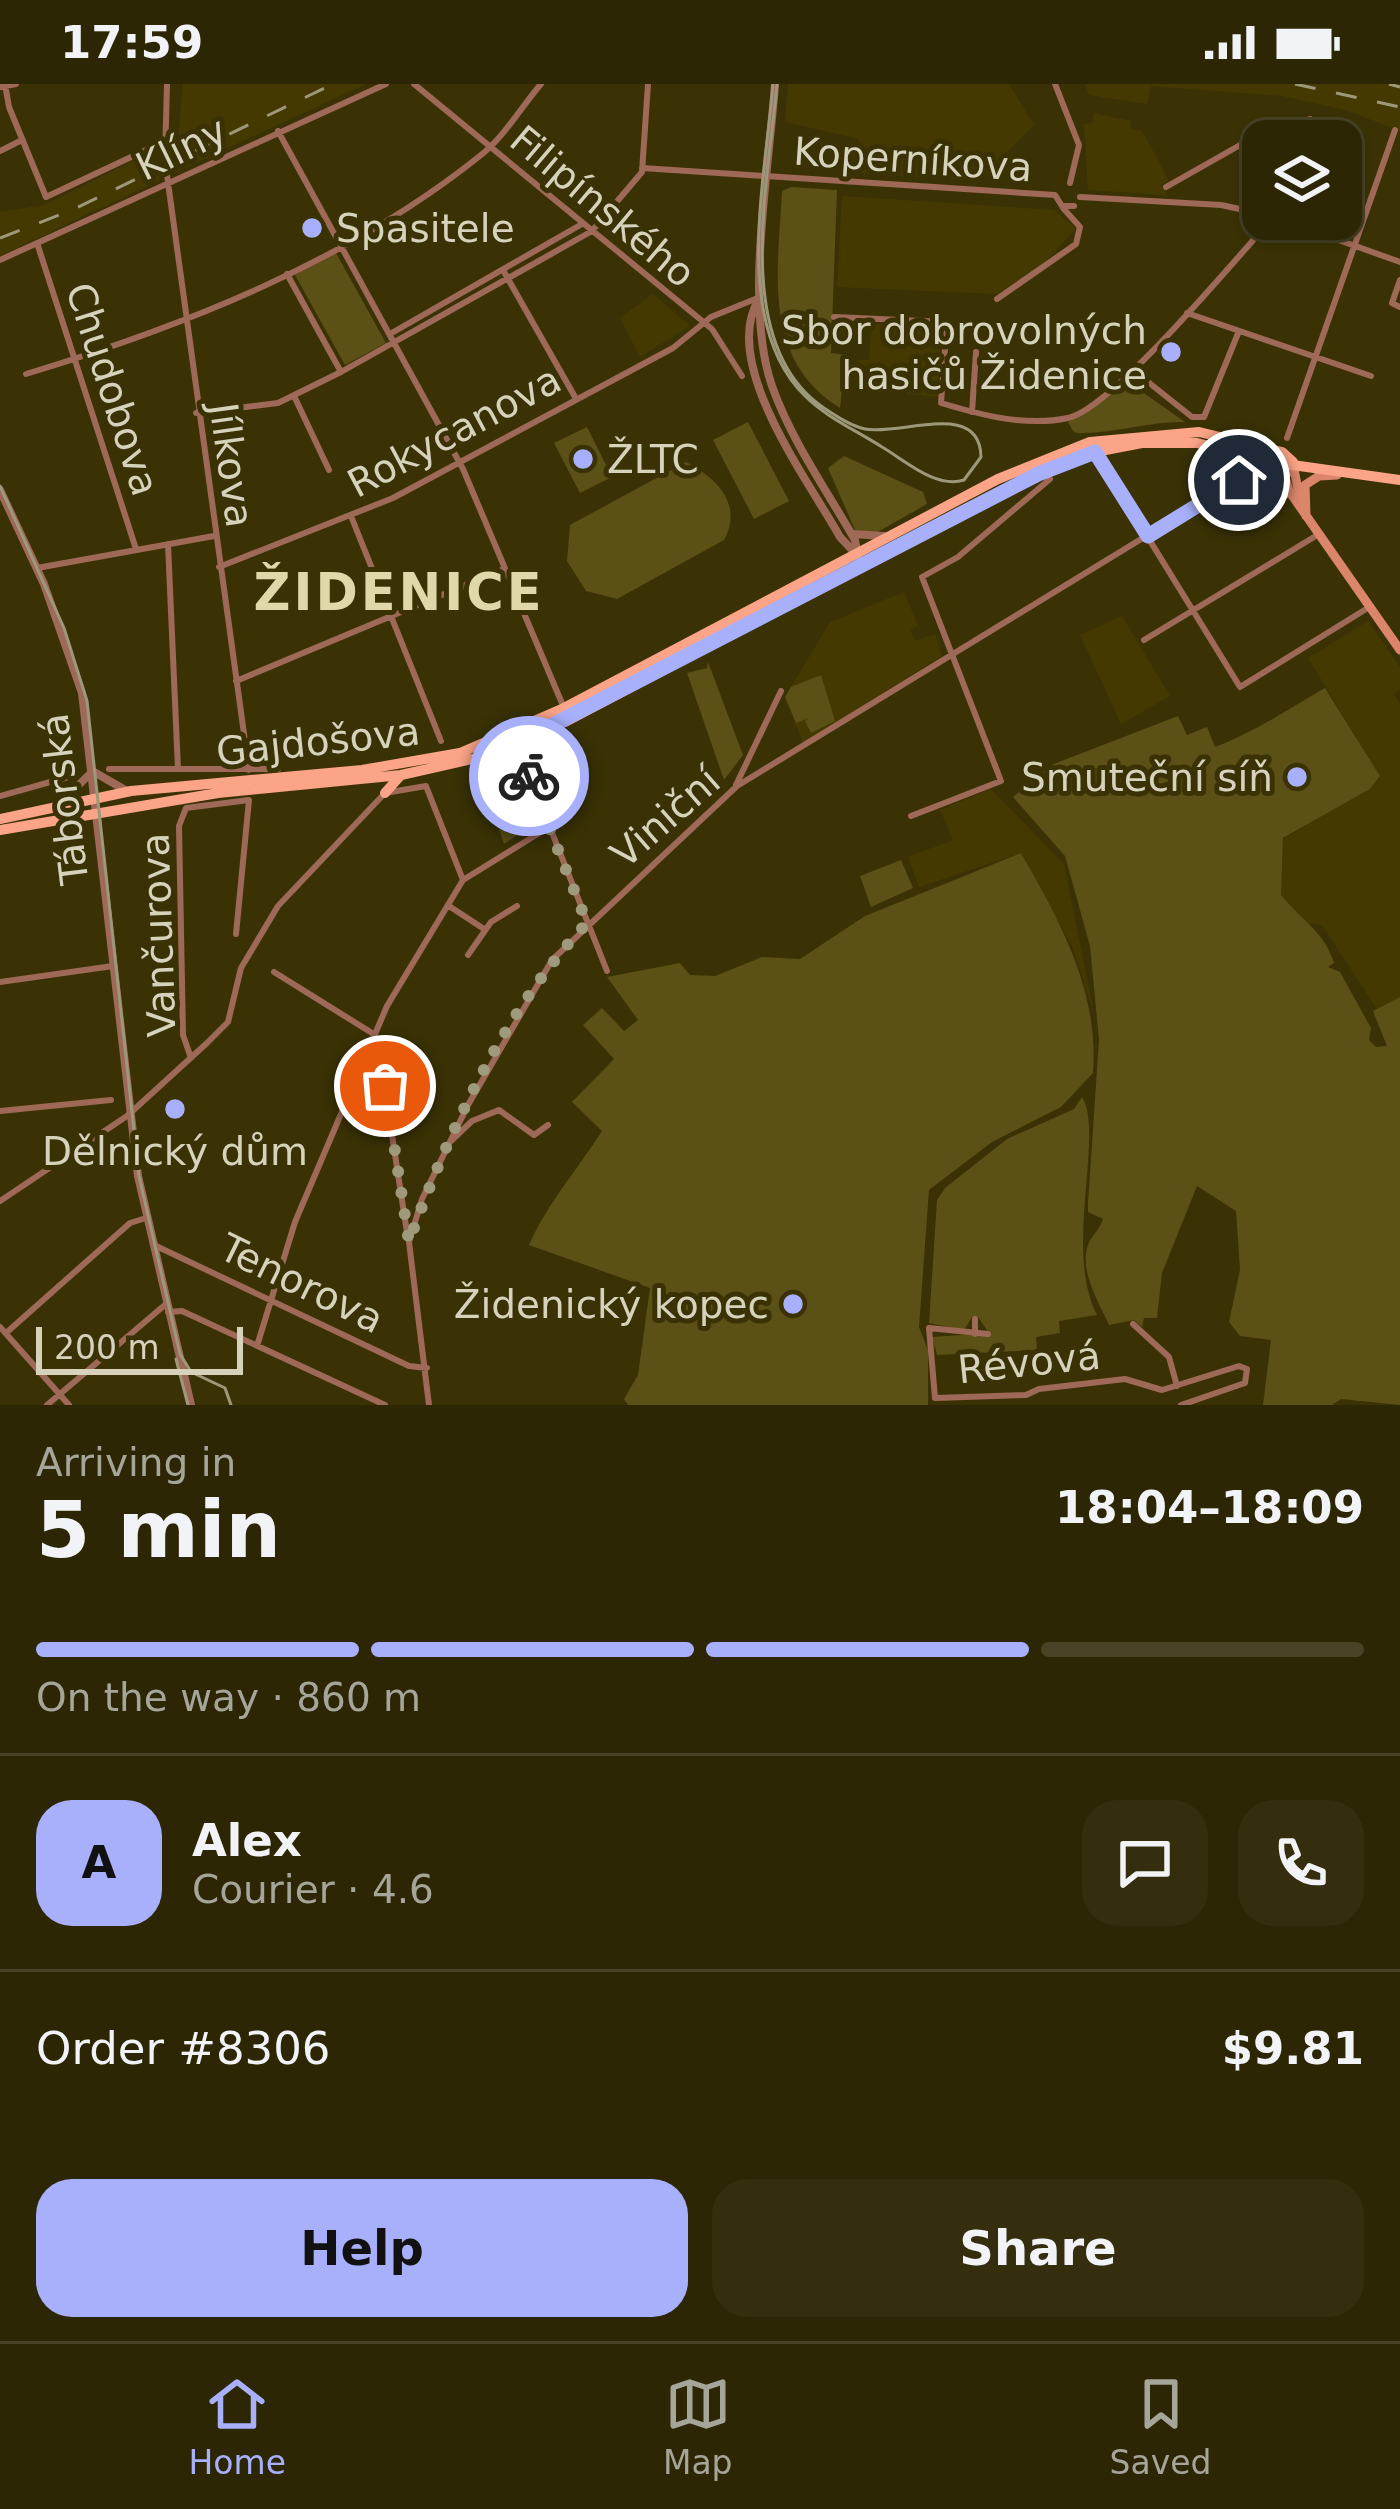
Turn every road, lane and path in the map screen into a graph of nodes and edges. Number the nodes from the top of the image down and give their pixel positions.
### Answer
1 (16, 84) edge
2 (167, 84) edge
3 (386, 84) edge
4 (414, 84) edge
5 (541, 84) edge
6 (648, 84) edge
7 (775, 84) edge
8 (1055, 84) edge
9 (4, 86) edge
10 (1310, 118) dead end
11 (1305, 120) edge
12 (1395, 130) dead end
13 (278, 131) junction
14 (22, 140) junction
15 (163, 142) junction
16 (1242, 144) edge
17 (490, 146) junction
18 (0, 151) edge
19 (165, 158) dead end
20 (166, 168) dead end
21 (642, 168) junction
22 (768, 176) junction
23 (1070, 183) junction
24 (168, 184) junction
25 (1166, 187) dead end
26 (1055, 195) junction
27 (1080, 197) junction
28 (1061, 206) junction
29 (1074, 206) junction
30 (1242, 210) edge
31 (1071, 218) junction
32 (582, 224) junction
33 (592, 231) junction
34 (1256, 240) edge
35 (1339, 240) edge
36 (1354, 245) junction
37 (38, 246) junction
38 (341, 247) junction
39 (0, 260) edge
40 (1400, 262) edge
41 (502, 270) junction
42 (287, 274) junction
43 (508, 279) junction
44 (1400, 280) edge
45 (760, 297) junction
46 (997, 299) dead end
47 (1400, 307) edge
48 (1187, 313) junction
49 (834, 317) dead end
50 (185, 323) junction
51 (702, 323) junction
52 (1239, 331) junction
53 (390, 334) junction
54 (945, 338) dead end
55 (394, 342) junction
56 (944, 349) dead end
57 (976, 352) dead end
58 (1315, 357) junction
59 (74, 359) junction
60 (1133, 370) junction
61 (341, 372) junction
62 (26, 374) dead end
63 (742, 376) dead end
64 (1371, 376) dead end
65 (295, 398) junction
66 (576, 398) junction
67 (972, 412) junction
68 (196, 413) junction
69 (1287, 438) dead end
70 (1095, 452) junction
71 (1242, 453) junction
72 (1293, 462) junction
73 (460, 463) junction
74 (329, 470) dead end
75 (1234, 471) dead end
76 (1348, 474) junction
77 (1049, 479) dead end
78 (1400, 479) edge
79 (0, 490) edge
80 (351, 516) junction
81 (1306, 516) junction
82 (852, 534) junction
83 (891, 534) junction
84 (1319, 534) junction
85 (214, 536) junction
86 (1148, 536) junction
87 (840, 537) junction
88 (168, 544) junction
89 (136, 549) junction
90 (857, 557) junction
91 (835, 564) junction
92 (219, 567) junction
93 (37, 568) junction
94 (505, 569) junction
95 (1371, 607) junction
96 (1193, 610) junction
97 (392, 616) junction
98 (1144, 640) dead end
99 (1400, 650) edge
100 (952, 659) junction
101 (236, 681) junction
102 (781, 691) dead end
103 (564, 708) junction
104 (514, 738) junction
105 (442, 741) dead end
106 (109, 769) dead end
107 (178, 769) junction
108 (278, 769) dead end
109 (249, 770) junction
110 (93, 771) junction
111 (75, 775) dead end
112 (401, 775) junction
113 (737, 786) junction
114 (131, 791) junction
115 (385, 794) junction
116 (0, 796) edge
117 (96, 797) junction
118 (57, 805) junction
119 (183, 810) joint
120 (97, 812) junction
121 (911, 816) dead end
122 (0, 819) edge
123 (549, 827) junction
124 (0, 830) edge
125 (464, 880) junction
126 (518, 905) dead end
127 (449, 906) junction
128 (587, 923) junction
129 (484, 929) junction
130 (236, 934) dead end
131 (468, 955) dead end
132 (113, 966) junction
133 (607, 971) dead end
134 (274, 972) dead end
135 (0, 982) edge
136 (371, 1033) junction
137 (191, 1058) junction
138 (111, 1100) dead end
139 (0, 1111) edge
140 (129, 1115) junction
141 (548, 1125) dead end
142 (451, 1141) junction
143 (0, 1201) edge
144 (146, 1217) junction
145 (409, 1242) junction
146 (152, 1245) junction
147 (272, 1299) junction
148 (167, 1308) junction
149 (975, 1319) dead end
150 (1133, 1324) dead end
151 (3, 1330) edge
152 (976, 1334) junction
153 (988, 1334) dead end
154 (257, 1346) junction
155 (428, 1368) junction
156 (1177, 1386) junction
157 (59, 1394) junction
158 (46, 1405) edge
159 (69, 1405) edge
160 (191, 1405) edge
161 (385, 1405) edge
162 (428, 1405) edge
163 (1181, 1405) edge

1 - 9 street
2 - 15 street
3 - 13 street, Klíny
4 - 17 street, Filipínského
5 - 17 street
6 - 21 street
7 - 22 street
8 - 23 street
9 - 14 street
10 - 11 street
12 - 36 street
13 - 24 street, Klíny
13 - 38 street
14 - 15 street
14 - 18 street
15 - 19 street
16 - 25 street
17 - 32 street, Filipínského
17 - 38 street
20 - 24 street, Jílkova
21 - 22 street, Koperníkova
21 - 33 street
22 - 26 street, Koperníkova
22 - 45 street
23 - 26 street, Koperníkova
23 - 27 street, Koperníkova
24 - 37 street, Klíny
24 - 50 street, Jílkova
26 - 28 street, Koperníkova
27 - 29 street, Koperníkova
27 - 30 street, Koperníkova
28 - 29 street, Koperníkova
28 - 31 street
29 - 31 street
31 - 46 street
32 - 33 street, Filipínského
32 - 41 street
33 - 43 street
33 - 51 street, Filipínského
34 - 48 street
35 - 36 street
36 - 40 street
36 - 58 street
37 - 39 street, Klíny
37 - 59 street, Chudobova
38 - 42 street
38 - 53 street
41 - 43 street
41 - 53 street
42 - 50 street
42 - 61 street
43 - 55 street
43 - 66 street
44 - 47 street
45 - 51 street, Rokycanova
45 - 82 street
45 - 87 street
48 - 52 street
48 - 60 street
49 - 54 street
50 - 59 street
50 - 68 street, Jílkova
51 - 63 street, Filipínského
51 - 66 street, Rokycanova
52 - 58 street
52 - 60 street
53 - 55 street
55 - 61 street
55 - 73 street
56 - 67 street
57 - 67 street
58 - 64 street
58 - 69 street
59 - 62 street
59 - 89 street, Chudobova
60 - 67 street
61 - 65 street
65 - 68 street
65 - 74 street
66 - 73 street, Rokycanova
68 - 85 street, Jílkova
70 - 71 main road
70 - 86 street
70 - 90 main road
71 - 72 main road
71 - 81 main road
72 - 76 main road
72 - 81 main road
72 - 83 main road
73 - 80 street, Rokycanova
73 - 94 street
75 - 86 street, Viniční
76 - 78 main road
76 - 81 main road
77 - 100 street
79 - 93 street, Táborská
80 - 92 street, Rokycanova
80 - 97 street
81 - 84 main road
82 - 83 street
82 - 90 street
83 - 90 main road
84 - 95 main road
84 - 96 street
85 - 88 street
85 - 92 street, Jílkova
86 - 96 street
86 - 100 street, Viniční
87 - 90 street
87 - 91 street
88 - 89 street
88 - 107 street
89 - 93 street
90 - 91 main road, Gajdošova
90 - 104 main road, Gajdošova
91 - 103 main road, Gajdošova
92 - 101 street, Jílkova
93 - 110 street, Táborská
94 - 97 street
94 - 103 street
95 - 96 street
95 - 99 main road
96 - 98 street
97 - 101 street
97 - 105 street
100 - 113 street, Viniční
100 - 121 street
101 - 109 street, Jílkova
102 - 113 street
103 - 104 main road, Gajdošova
104 - 112 main road, Gajdošova
104 - 114 main road, Gajdošova
104 - 123 street
106 - 107 street, Gajdošova
107 - 109 street, Gajdošova
108 - 109 street, Gajdošova
110 - 114 street
110 - 117 street, Táborská
110 - 118 street
111 - 116 street
112 - 115 main road
112 - 120 main road, Gajdošova
113 - 128 street, Viniční
114 - 117 main road, Gajdošova
115 - 125 street, Gajdošova
115 - 137 street
117 - 118 main road, Gajdošova
117 - 120 street, Táborská
118 - 122 main road, Gajdošova
119 - 130 street, Gajdošova
119 - 137 street, Vančurova
120 - 124 main road, Gajdošova
120 - 132 street, Táborská
123 - 125 street
123 - 128 street
125 - 127 street
126 - 129 street
127 - 129 street
127 - 136 street
128 - 133 street
128 - 142 street, Viniční
129 - 131 street
132 - 135 street
132 - 140 street, Táborská
134 - 136 street
136 - 145 street
136 - 147 street
137 - 140 street
138 - 139 street
140 - 143 street
140 - 144 street, Táborská
141 - 142 street
142 - 145 street, Viniční
144 - 146 street, Táborská
144 - 151 street
145 - 155 street
146 - 147 street, Tenorova
146 - 148 street, Táborská
147 - 154 street
147 - 155 street, Tenorova
148 - 154 street
148 - 157 street
148 - 160 street, Táborská
149 - 152 street, Révová
150 - 156 street, Révová
151 - 157 street
152 - 153 street, Révová
152 - 156 street, Révová
154 - 161 street
155 - 162 street
156 - 163 street, Révová
157 - 158 street
157 - 159 street

